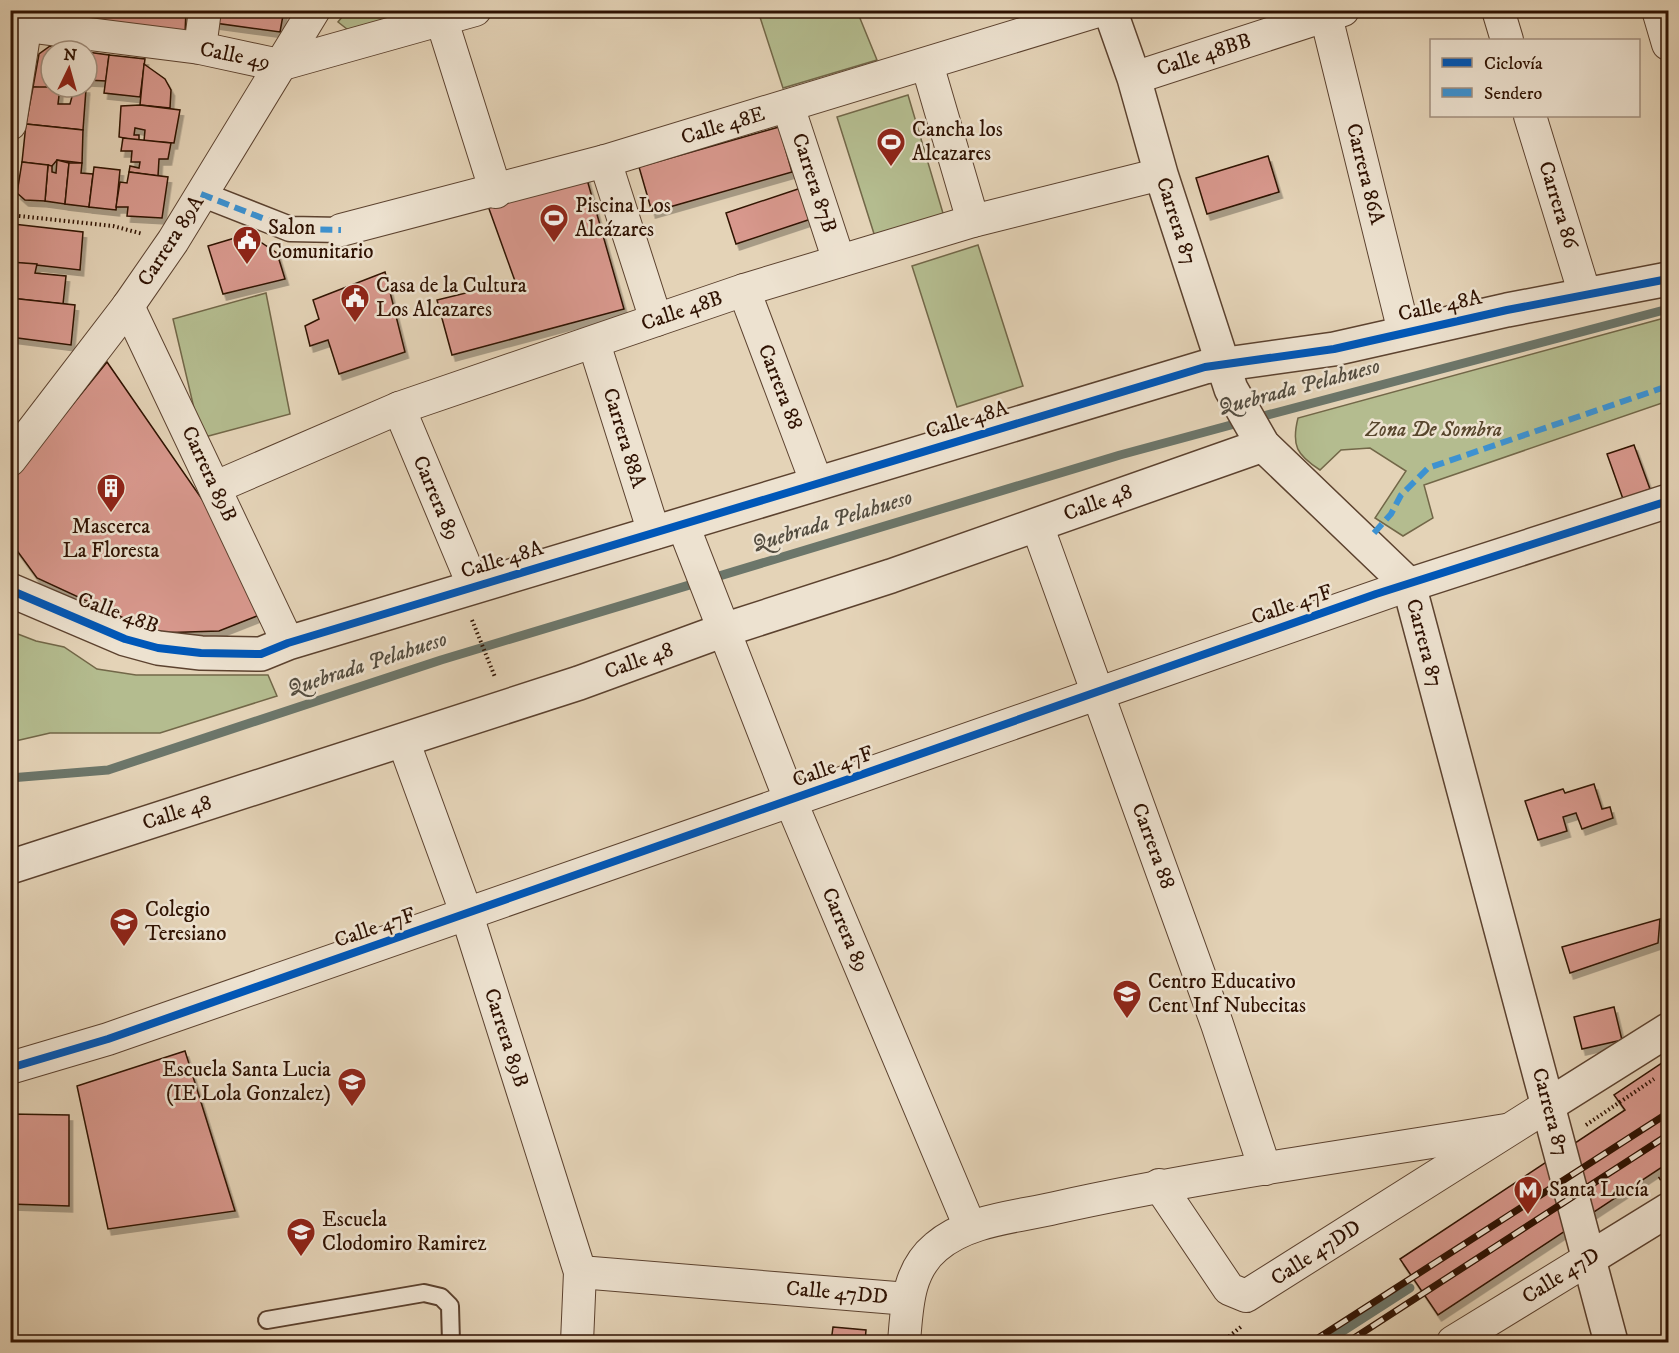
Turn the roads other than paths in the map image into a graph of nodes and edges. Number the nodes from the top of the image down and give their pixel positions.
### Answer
1 (205, 10) edge
2 (314, 10) edge
3 (475, 10) edge
4 (1101, 10) edge
5 (1110, 10) edge
6 (1498, 10) edge
7 (1658, 10) edge
8 (1335, 13) edge
9 (27, 18) edge
10 (1287, 19) edge
11 (442, 21) junction
12 (1507, 39) edge
13 (1668, 44) edge
14 (200, 48) junction
15 (927, 64) junction
16 (279, 65) junction
17 (1134, 78) junction
18 (788, 106) junction
19 (1530, 117) edge
20 (10, 124) edge
21 (605, 161) junction
22 (1161, 174) junction
23 (496, 192) junction
24 (201, 194) junction
25 (973, 221) junction
26 (341, 230) joint
27 (839, 261) junction
28 (1668, 279) edge
29 (744, 290) junction
30 (1585, 295) junction
31 (128, 306) junction
32 (656, 320) junction
33 (1404, 332) junction
34 (594, 343) junction
35 (1226, 377) junction
36 (399, 408) junction
37 (1259, 437) junction
38 (10, 460) edge
39 (817, 484) junction
40 (216, 487) junction
41 (1668, 501) edge
42 (1038, 525) junction
43 (676, 534) junction
44 (1409, 585) junction
45 (467, 589) junction
46 (10, 590) edge
47 (721, 621) junction
48 (288, 643) junction
49 (1098, 692) junction
50 (403, 740) junction
51 (790, 802) junction
52 (10, 867) edge
53 (467, 915) junction
54 (1668, 1030) edge
55 (10, 1068) edge
56 (1547, 1106) junction
57 (1506, 1130) junction
58 (1265, 1169) junction
59 (1159, 1185) junction
60 (1668, 1210) edge
61 (970, 1227) junction
62 (1590, 1258) junction
63 (580, 1272) junction
64 (908, 1299) junction
65 (267, 1320) dead end
66 (451, 1342) edge
67 (577, 1342) edge
68 (904, 1342) edge
69 (1453, 1342) edge
70 (1611, 1342) edge

1 - 14 street
2 - 16 street, Carrera 89A
3 - 11 street, Calle 49
4 - 15 street, Calle 48E
5 - 17 street, Carrera 87
6 - 12 street
7 - 13 street
8 - 10 street, Calle 48BB
8 - 33 street, Carrera 86A
9 - 14 street, Calle 49
9 - 20 street
10 - 17 street, Calle 48BB
11 - 16 street, Calle 49
11 - 23 street
14 - 16 street, Calle 49
15 - 18 street, Calle 48E
15 - 25 street
16 - 24 street, Carrera 89A
17 - 22 street, Carrera 87
18 - 21 street, Calle 48E
18 - 27 street, Carrera 87B
19 - 30 street, Carrera 86
21 - 23 street, Calle 48E
21 - 32 street
22 - 25 street, Calle 48B
22 - 35 street, Carrera 87
23 - 26 street, Calle 48E
24 - 26 street
24 - 31 street, Carrera 89A
25 - 27 street, Calle 48B
27 - 29 street, Calle 48B
28 - 30 street, Calle 48A
29 - 32 street, Calle 48B
29 - 39 street, Carrera 88
30 - 33 street, Calle 48A
31 - 38 street, Carrera 89A
31 - 40 street, Carrera 89B
32 - 34 street, Calle 48B
33 - 35 street, Calle 48A
34 - 36 street, Calle 48B
34 - 43 street, Carrera 88A
35 - 37 street, Carrera 87
35 - 39 street, Calle 48A
36 - 40 street, Calle 48B
36 - 45 street, Carrera 89
37 - 42 street, Calle 48
37 - 44 street, Carrera 87
39 - 43 street, Calle 48A
40 - 48 street, Carrera 89B
41 - 44 street, Calle 47F
42 - 47 street, Calle 48
42 - 49 street, Carrera 88
43 - 45 street, Calle 48A
43 - 47 street, Carrera 88A
44 - 49 street, Calle 47F
44 - 56 street, Carrera 87
45 - 48 street, Calle 48A
46 - 48 street, Calle 48B
47 - 50 street, Calle 48
47 - 51 street, Carrera 89
49 - 51 street, Calle 47F
49 - 58 street, Carrera 88
50 - 52 street, Calle 48
50 - 53 street, Carrera 89B
51 - 53 street, Calle 47F
51 - 61 street, Carrera 89
53 - 55 street, Calle 47F
53 - 63 street, Carrera 89B
54 - 56 street, Calle 47DD
56 - 57 street, Calle 47DD
56 - 62 street, Carrera 87
57 - 58 street, Calle 47DD
57 - 59 street, Calle 47DD
58 - 59 street, Calle 47DD
59 - 61 street, Calle 47DD
60 - 62 street, Calle 47D
61 - 64 street, Calle 47DD
62 - 69 street, Calle 47D
62 - 70 street, Carrera 87
63 - 64 street, Calle 47DD
63 - 67 street, Carrera 89B
64 - 68 street
65 - 66 lane

